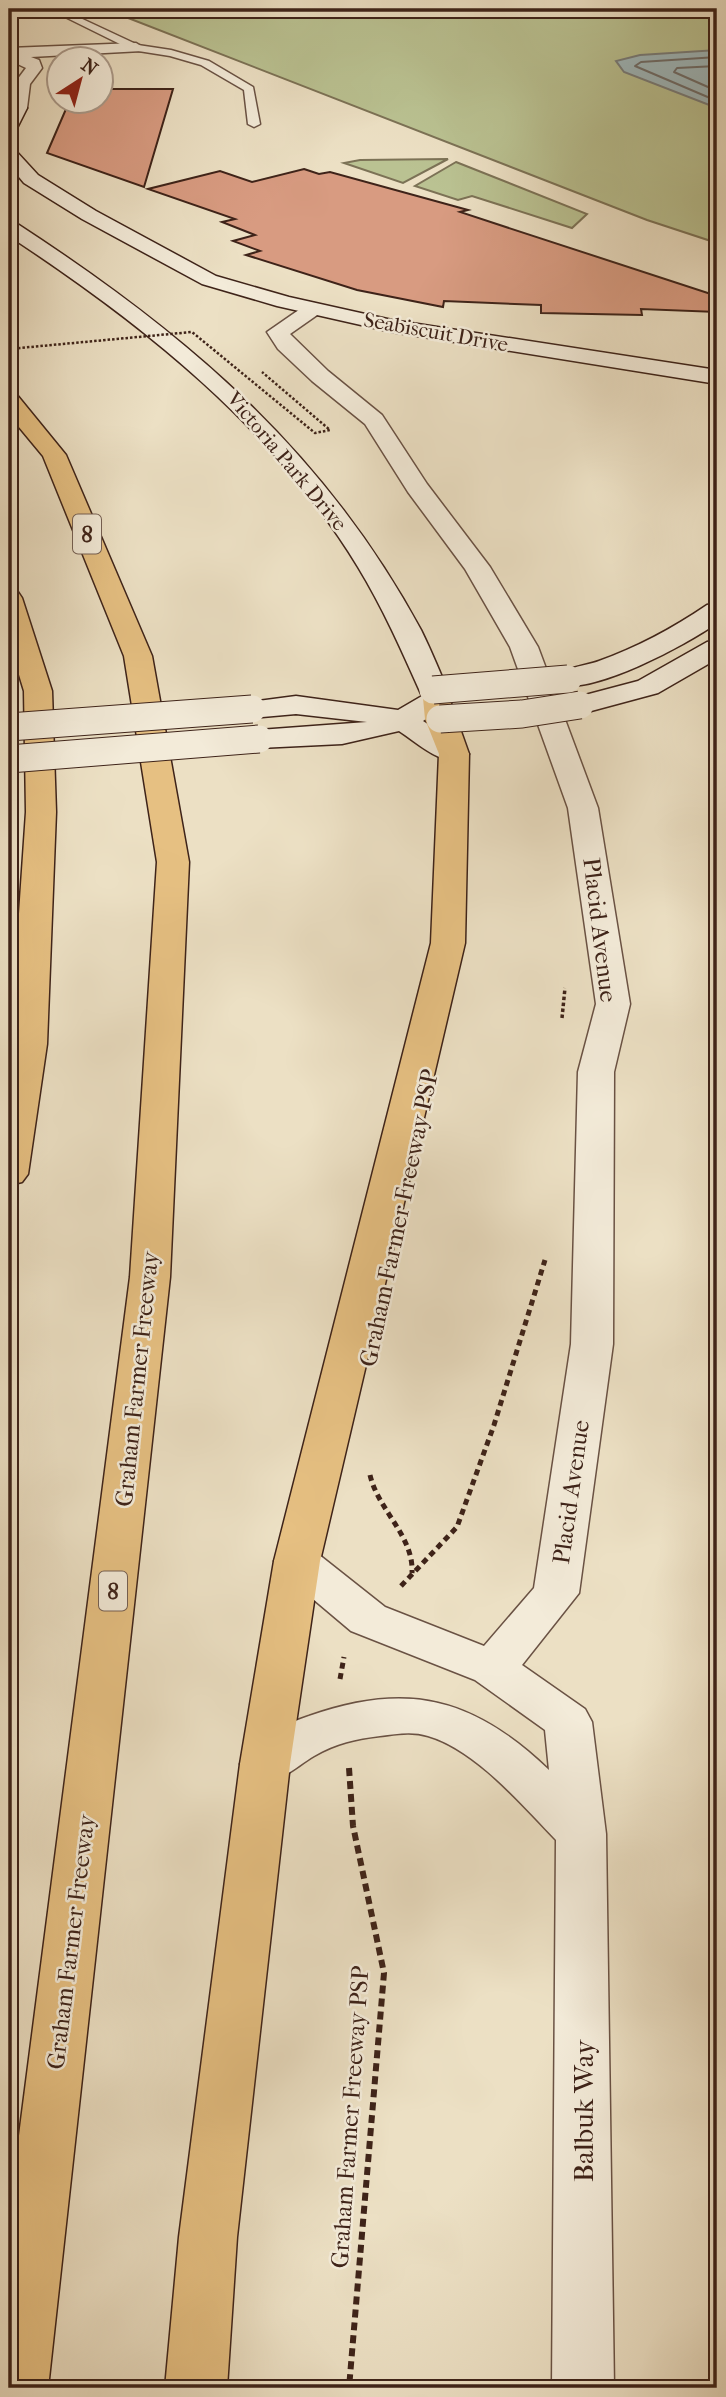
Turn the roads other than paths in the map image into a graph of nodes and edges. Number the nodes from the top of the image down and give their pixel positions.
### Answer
1 (54, 9) edge
2 (136, 48) junction
3 (116, 51) edge
4 (9, 54) edge
5 (46, 65) edge
6 (31, 70) junction
7 (9, 78) edge
8 (12, 106) edge
9 (254, 124) dead end
10 (9, 128) edge
11 (9, 154) edge
12 (9, 227) edge
13 (165, 254) junction
14 (313, 309) junction
15 (353, 317) junction
16 (286, 344) junction
17 (717, 365) edge
18 (717, 377) edge
19 (9, 400) edge
20 (9, 598) edge
21 (717, 611) edge
22 (717, 648) edge
23 (296, 705) junction
24 (433, 716) junction
25 (9, 727) edge
26 (9, 759) edge
27 (9, 1174) edge
28 (297, 1561) junction
29 (492, 1668) junction
30 (265, 1764) junction
31 (581, 1834) junction
32 (17, 2388) edge
33 (196, 2388) edge
34 (583, 2388) edge

1 - 2 lane
2 - 3 street
2 - 4 street
2 - 9 lane
4 - 6 street
5 - 6 street
6 - 7 street
6 - 8 street
8 - 10 street
11 - 13 street, Seabiscuit Drive
12 - 24 street, Victoria Park Drive
13 - 14 street, Seabiscuit Drive
13 - 17 street, Seabiscuit Drive
14 - 15 street, Seabiscuit Drive
14 - 16 street
15 - 16 street
15 - 18 street, Seabiscuit Drive
16 - 29 street, Placid Avenue
19 - 32 highway, Graham Farmer Freeway / 8
20 - 27 highway
21 - 24 street, bridge
22 - 24 street, bridge
23 - 24 street
23 - 24 street
23 - 25 street, bridge
24 - 26 street, bridge
24 - 28 highway
28 - 29 street, Balbuk Way
28 - 30 highway
29 - 31 street, Balbuk Way
30 - 31 street
30 - 33 highway
31 - 34 street, Balbuk Way

